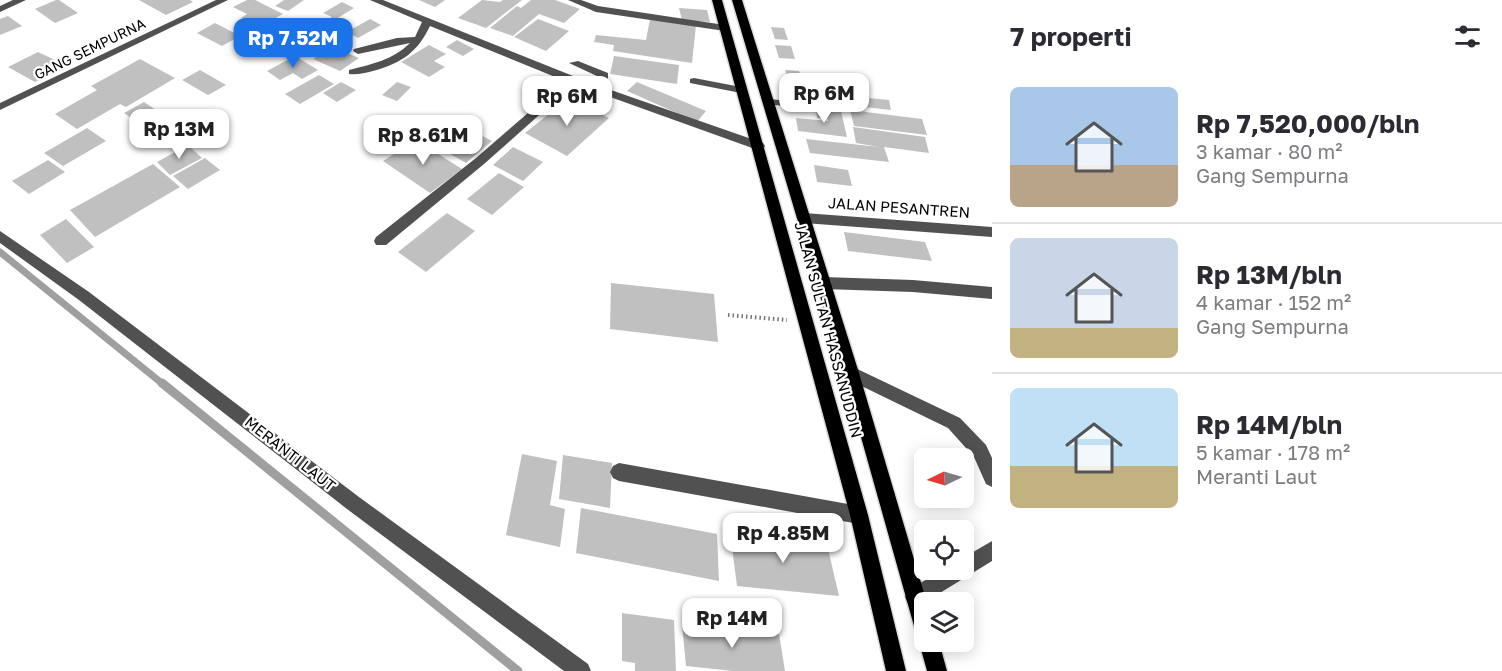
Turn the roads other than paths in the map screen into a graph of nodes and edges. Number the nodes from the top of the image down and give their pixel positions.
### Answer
1 (21, 0) edge
2 (223, 0) edge
3 (375, 0) edge
4 (573, 0) edge
5 (717, 0) edge
6 (737, 0) edge
7 (0, 9) edge
8 (426, 22) junction
9 (725, 28) junction
10 (420, 39) junction
11 (358, 51) dead end
12 (574, 63) dead end
13 (353, 72) dead end
14 (572, 80) junction
15 (694, 81) dead end
16 (603, 90) junction
17 (741, 90) junction
18 (30, 93) junction
19 (50, 98) dead end
20 (768, 102) junction
21 (0, 107) edge
22 (838, 108) dead end
23 (759, 147) junction
24 (804, 218) junction
25 (992, 232) edge
26 (0, 236) edge
27 (381, 241) dead end
28 (824, 283) junction
29 (992, 293) edge
30 (851, 373) junction
31 (619, 472) dead end
32 (992, 478) edge
33 (859, 515) junction
34 (992, 549) edge
35 (974, 562) edge
36 (945, 580) edge
37 (924, 592) edge
38 (914, 594) edge
39 (932, 652) edge
40 (581, 671) edge
41 (896, 671) edge
42 (937, 671) edge

1 - 7 street
2 - 18 street, GANG SEMPURNA
3 - 8 street
4 - 9 street
5 - 9 main road, JALAN SULTAN HASSANUDDIN
6 - 20 main road, JALAN SULTAN HASSANUDDIN
8 - 10 street
8 - 14 street
9 - 17 main road, JALAN SULTAN HASSANUDDIN
10 - 11 street
10 - 13 street
12 - 16 street
14 - 16 street
14 - 27 street
15 - 17 street
16 - 23 street
17 - 23 main road, JALAN SULTAN HASSANUDDIN
18 - 19 street
18 - 21 street, GANG SEMPURNA
20 - 22 street
20 - 24 main road, JALAN SULTAN HASSANUDDIN
23 - 33 main road, JALAN SULTAN HASSANUDDIN
24 - 25 street, JALAN PESANTREN
24 - 28 main road, JALAN SULTAN HASSANUDDIN
26 - 40 street, MERANTI LAUT
28 - 29 street
28 - 30 main road, JALAN SULTAN HASSANUDDIN
30 - 32 street
30 - 38 main road, JALAN SULTAN HASSANUDDIN
31 - 33 street
33 - 41 main road, JALAN SULTAN HASSANUDDIN
34 - 35 street
36 - 37 street
39 - 42 main road

